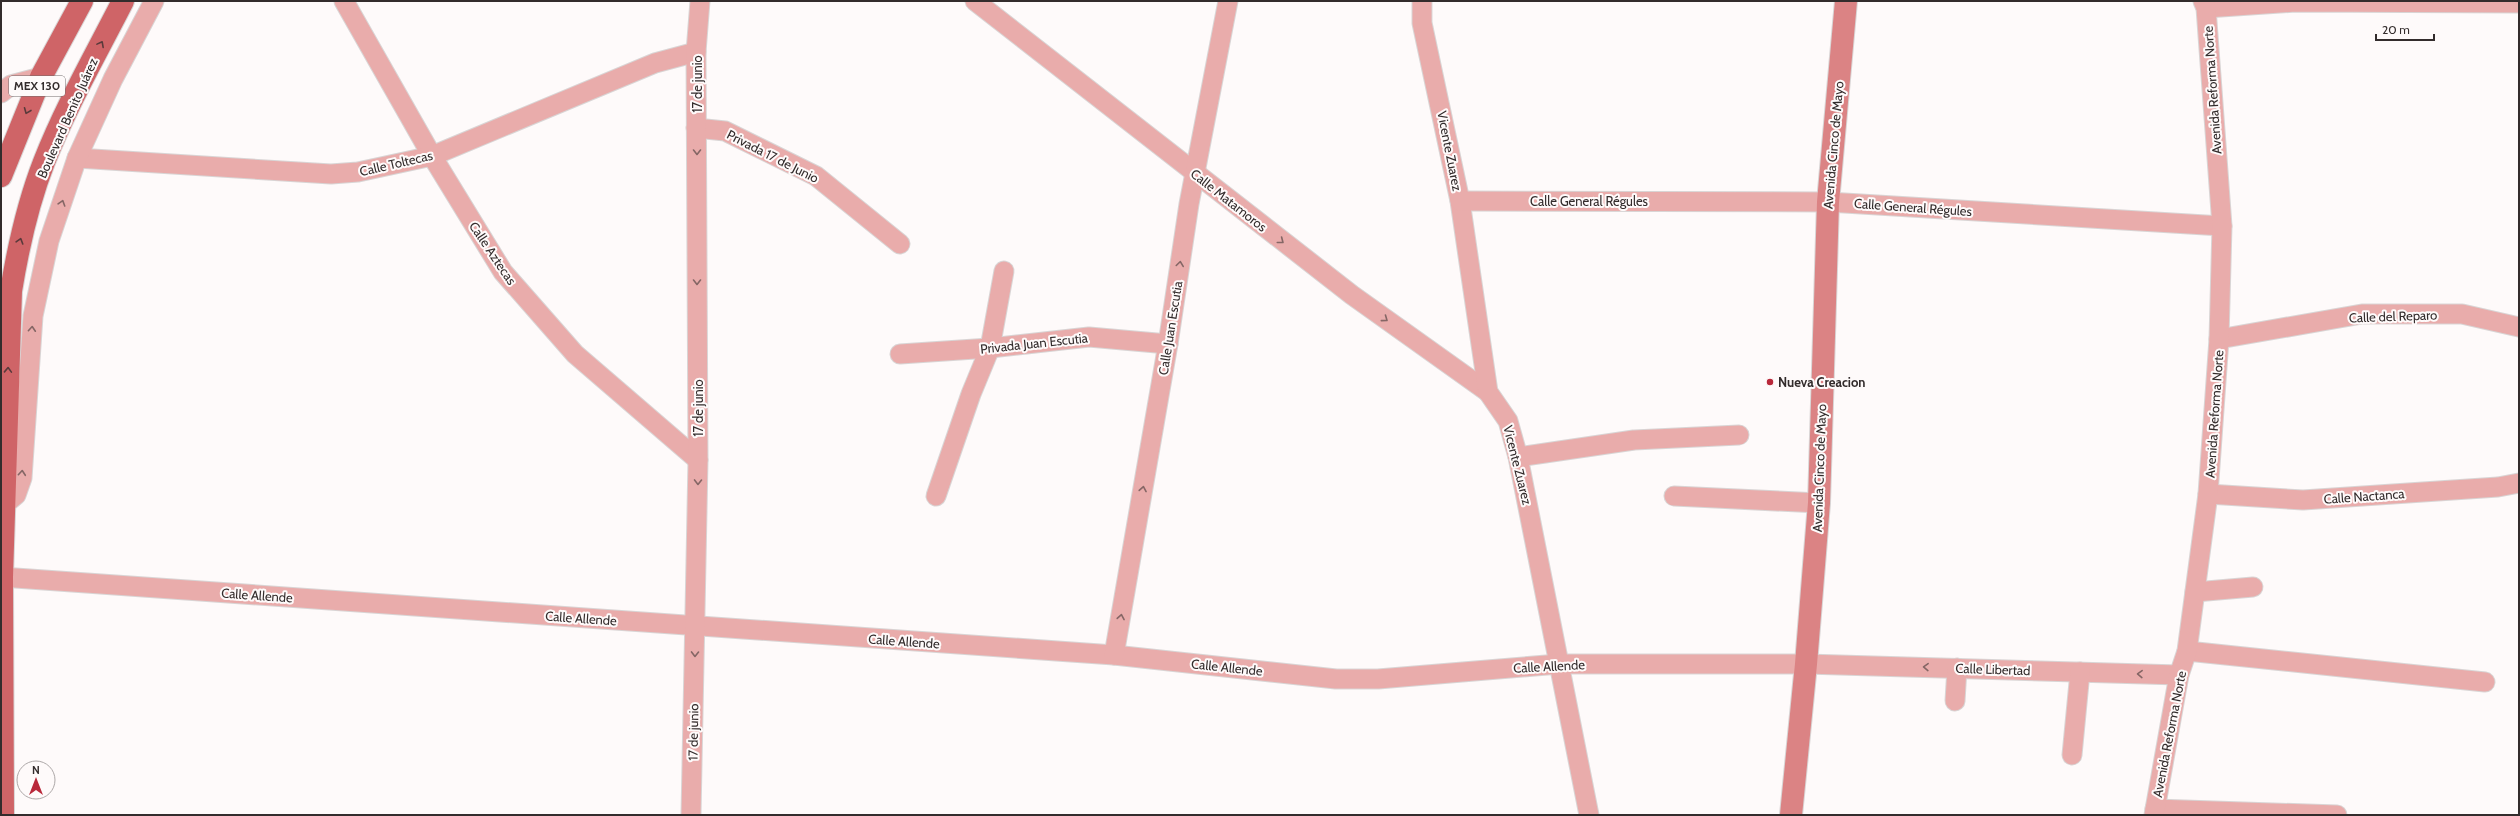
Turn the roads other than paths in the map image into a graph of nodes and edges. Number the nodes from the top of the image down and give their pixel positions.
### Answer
1 (82, 1) edge
2 (123, 1) edge
3 (154, 1) edge
4 (344, 1) edge
5 (700, 1) edge
6 (975, 1) edge
7 (1228, 1) edge
8 (1422, 1) edge
9 (1846, 1) edge
10 (2295, 1) edge
11 (2519, 2) edge
12 (2205, 5) edge
13 (696, 52) junction
14 (41, 77) junction
15 (1, 93) edge
16 (696, 128) junction
17 (432, 156) junction
18 (77, 158) junction
19 (1195, 174) junction
20 (1, 176) edge
21 (1460, 201) junction
22 (1828, 202) junction
23 (2222, 226) junction
24 (900, 244) dead end
25 (1004, 271) dead end
26 (2519, 327) edge
27 (2219, 339) junction
28 (1168, 344) junction
29 (990, 348) junction
30 (900, 354) dead end
31 (1488, 392) junction
32 (1739, 435) dead end
33 (1518, 457) junction
34 (698, 460) junction
35 (2519, 483) edge
36 (2208, 494) junction
37 (936, 496) dead end
38 (1674, 496) dead end
39 (1819, 503) junction
40 (4, 505) junction
41 (1, 577) edge
42 (2253, 587) dead end
43 (2195, 592) junction
44 (696, 626) junction
45 (2187, 651) junction
46 (1114, 655) junction
47 (1559, 664) junction
48 (1806, 664) junction
49 (1957, 668) junction
50 (2080, 672) junction
51 (2179, 675) junction
52 (2485, 682) dead end
53 (1955, 701) dead end
54 (2072, 755) dead end
55 (2154, 812) edge
56 (3, 815) edge
57 (691, 815) edge
58 (1589, 815) edge
59 (1791, 815) edge
60 (2337, 815) edge

1 - 14 main road, MEX 130
40 -> 2 main road, Boulevard Benito Juárez / MEX 130
3 - 18 street
4 - 17 street, Calle Aztecas
5 - 13 street, 17 de junio
6 - 19 street, Calle Matamoros
7 - 19 street, Calle Juan Escutia
8 - 21 street, Vicente Zuarez
9 - 22 street, Avenida Cinco de Mayo
10 - 11 street
10 - 12 street
12 - 23 street, Avenida Reforma Norte
13 - 16 street, 17 de junio
13 - 17 street, Calle Toltecas
14 - 15 street
14 -> 20 main road, MEX 130
16 - 24 street, Privada 17 de Junio
16 -> 34 street, 17 de junio
17 - 18 street, Calle Toltecas
17 - 34 street, Calle Aztecas
40 -> 18 street
28 -> 19 street, Calle Juan Escutia
19 -> 31 street, Calle Matamoros
21 - 22 street, Calle General Régules
21 - 31 street, Vicente Zuarez
22 - 23 street, Calle General Régules
22 - 39 street, Avenida Cinco de Mayo
23 - 27 street, Avenida Reforma Norte
25 - 29 street
26 - 27 street, Calle del Reparo
27 - 36 street, Avenida Reforma Norte
28 - 29 street, Privada Juan Escutia
46 -> 28 street, Calle Juan Escutia
29 - 30 street, Privada Juan Escutia
29 - 37 street
31 - 33 street, Vicente Zuarez
32 - 33 street
33 - 47 street, Vicente Zuarez
34 -> 44 street, 17 de junio
35 - 36 street, Calle Nactanca
36 - 43 street, Avenida Reforma Norte
38 - 39 street
39 - 48 street, Avenida Cinco de Mayo
40 - 41 main road, Boulevard Benito Juárez / MEX 130
41 - 44 street, Calle Allende
41 - 56 main road, Boulevard Benito Juárez / MEX 130
42 - 43 street
43 - 45 street, Avenida Reforma Norte
44 - 46 street, Calle Allende
44 -> 57 street, 17 de junio
45 - 51 street, Avenida Reforma Norte
45 - 52 street
46 - 47 street, Calle Allende
47 - 48 street, Calle Allende
47 - 58 street, Vicente Zuarez
49 -> 48 street, Calle Libertad
48 - 59 street, Avenida Cinco de Mayo
49 - 50 street, Calle Libertad
49 - 53 street
51 -> 50 street, Calle Libertad
50 - 54 street
51 - 55 street, Avenida Reforma Norte
55 - 60 street

